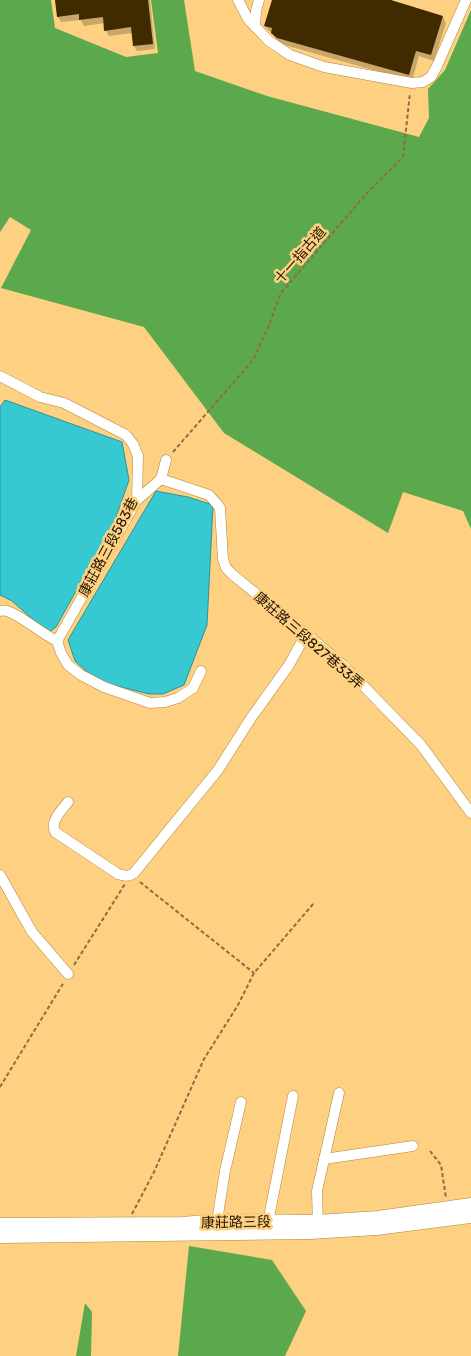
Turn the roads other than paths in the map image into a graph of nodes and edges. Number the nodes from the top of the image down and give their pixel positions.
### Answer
1 (238, 0) edge
2 (259, 0) edge
3 (466, 0) edge
4 (255, 27) junction
5 (0, 376) edge
6 (166, 460) road end
7 (161, 479) junction
8 (137, 500) junction
9 (0, 611) edge
10 (306, 634) junction
11 (57, 641) junction
12 (201, 671) dead end
13 (68, 802) dead end
14 (471, 813) edge
15 (0, 875) edge
16 (68, 974) road end
17 (339, 1093) dead end
18 (292, 1096) dead end
19 (241, 1102) dead end
20 (413, 1146) dead end
21 (324, 1159) junction
22 (471, 1205) edge
23 (471, 1216) edge
24 (217, 1221) junction
25 (268, 1222) junction
26 (0, 1225) edge
27 (318, 1227) junction
28 (0, 1236) edge

1 - 4 lane
2 - 4 lane
3 - 4 lane
5 - 8 lane, 康莊路三段583巷
6 - 7 lane
7 - 8 lane
7 - 10 lane, 康莊路三段827巷33弄
8 - 11 lane, 康莊路三段583巷
9 - 11 lane
10 - 13 lane
10 - 14 lane, 康莊路三段827巷33弄
11 - 12 lane
15 - 16 lane
17 - 21 lane
18 - 25 lane
19 - 24 lane
20 - 21 lane
21 - 27 lane
22 - 27 main road, 康莊路三段
23 - 27 main road, 康莊路三段
24 - 25 main road, 康莊路三段
24 - 26 main road, 康莊路三段
25 - 27 main road, 康莊路三段
27 - 28 main road, 康莊路三段

